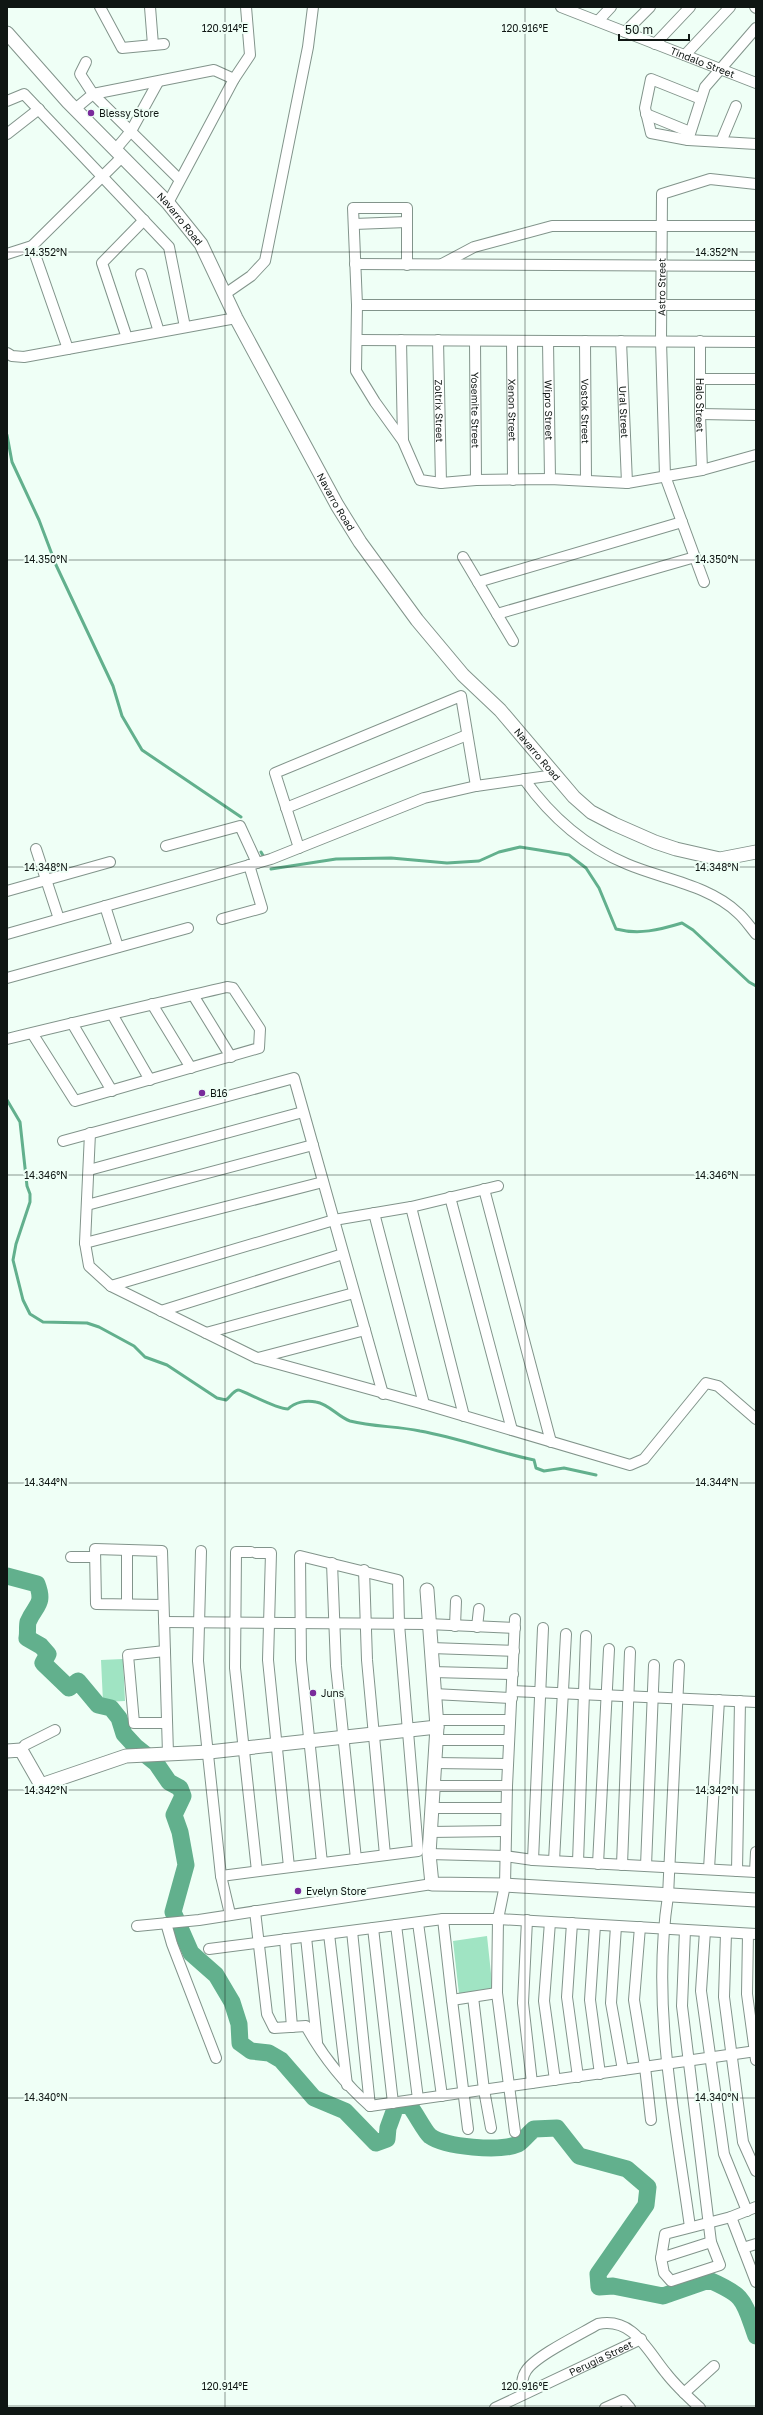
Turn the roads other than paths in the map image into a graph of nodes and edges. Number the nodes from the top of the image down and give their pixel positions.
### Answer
1 (100, 7) edge
2 (150, 7) edge
3 (246, 7) edge
4 (313, 7) edge
5 (561, 7) edge
6 (611, 7) edge
7 (650, 7) edge
8 (690, 7) edge
9 (730, 7) edge
10 (598, 21) junction
11 (756, 28) edge
12 (626, 32) junction
13 (7, 33) edge
14 (655, 44) junction
15 (685, 55) junction
16 (86, 62) dead end
17 (720, 68) junction
18 (754, 79) edge
19 (234, 80) junction
20 (158, 82) junction
21 (93, 94) junction
22 (701, 99) junction
23 (7, 101) edge
24 (736, 106) dead end
25 (39, 110) junction
26 (75, 110) junction
27 (646, 114) junction
28 (131, 131) junction
29 (7, 134) edge
30 (689, 136) junction
31 (721, 142) junction
32 (756, 144) edge
33 (119, 153) junction
34 (102, 176) junction
35 (180, 180) junction
36 (756, 184) edge
37 (168, 204) junction
38 (144, 220) junction
39 (407, 222) junction
40 (354, 224) junction
41 (662, 225) junction
42 (756, 226) edge
43 (32, 246) junction
44 (7, 254) edge
45 (355, 264) junction
46 (407, 265) junction
47 (440, 265) junction
48 (661, 265) junction
49 (756, 266) edge
50 (141, 274) dead end
51 (225, 294) junction
52 (661, 304) junction
53 (357, 305) junction
54 (756, 305) edge
55 (236, 318) junction
56 (185, 327) junction
57 (159, 332) junction
58 (127, 338) junction
59 (357, 340) junction
60 (401, 340) junction
61 (438, 340) junction
62 (475, 340) junction
63 (512, 340) junction
64 (548, 341) junction
65 (585, 341) junction
66 (621, 341) junction
67 (661, 341) junction
68 (700, 341) junction
69 (756, 342) edge
70 (68, 349) junction
71 (7, 353) edge
72 (700, 379) junction
73 (756, 379) edge
74 (700, 414) junction
75 (756, 415) edge
76 (403, 441) junction
77 (756, 455) edge
78 (702, 470) junction
79 (665, 476) junction
80 (550, 479) junction
81 (476, 480) junction
82 (513, 480) junction
83 (586, 480) junction
84 (441, 482) junction
85 (627, 483) junction
86 (682, 522) junction
87 (463, 557) dead end
88 (695, 557) junction
89 (478, 582) junction
90 (704, 582) dead end
91 (497, 614) junction
92 (513, 641) dead end
93 (467, 735) junction
94 (555, 775) junction
95 (524, 779) junction
96 (476, 786) junction
97 (286, 808) junction
98 (166, 846) dead end
99 (299, 848) junction
100 (36, 849) dead end
101 (756, 852) edge
102 (110, 862) dead end
103 (253, 864) junction
104 (46, 880) junction
105 (7, 890) edge
106 (105, 906) junction
107 (59, 919) junction
108 (222, 919) dead end
109 (188, 928) dead end
110 (7, 934) edge
111 (756, 934) edge
112 (118, 947) junction
113 (7, 978) edge
114 (192, 995) junction
115 (152, 1004) junction
116 (112, 1014) junction
117 (72, 1023) junction
118 (32, 1033) junction
119 (7, 1039) edge
120 (231, 1057) junction
121 (191, 1068) junction
122 (150, 1080) junction
123 (112, 1091) junction
124 (303, 1112) junction
125 (90, 1133) junction
126 (63, 1141) dead end
127 (313, 1145) junction
128 (89, 1170) junction
129 (323, 1182) junction
130 (498, 1186) dead end
131 (484, 1189) junction
132 (450, 1197) junction
133 (87, 1205) junction
134 (412, 1207) junction
135 (374, 1213) junction
136 (334, 1220) junction
137 (85, 1243) junction
138 (343, 1254) junction
139 (111, 1286) junction
140 (354, 1293) junction
141 (161, 1311) junction
142 (365, 1330) junction
143 (206, 1333) junction
144 (257, 1358) junction
145 (383, 1394) junction
146 (424, 1404) junction
147 (464, 1416) junction
148 (756, 1419) edge
149 (512, 1430) junction
150 (551, 1442) junction
151 (127, 1550) junction
152 (201, 1551) dead end
153 (71, 1557) dead end
154 (95, 1557) junction
155 (332, 1563) junction
156 (364, 1570) junction
157 (427, 1590) dead end
158 (456, 1601) dead end
159 (127, 1604) junction
160 (163, 1605) junction
161 (478, 1609) dead end
162 (164, 1622) junction
163 (199, 1622) junction
164 (236, 1623) junction
165 (268, 1623) junction
166 (301, 1623) junction
167 (334, 1624) junction
168 (367, 1624) junction
169 (399, 1624) junction
170 (428, 1624) junction
171 (455, 1626) junction
172 (477, 1627) junction
173 (543, 1628) dead end
174 (566, 1634) dead end
175 (586, 1636) dead end
176 (431, 1648) junction
177 (609, 1649) dead end
178 (165, 1651) junction
179 (514, 1651) junction
180 (630, 1652) dead end
181 (654, 1665) dead end
182 (679, 1665) dead end
183 (432, 1672) junction
184 (513, 1674) junction
185 (540, 1692) junction
186 (563, 1692) junction
187 (434, 1694) junction
188 (512, 1694) junction
189 (585, 1694) junction
190 (607, 1695) junction
191 (629, 1696) junction
192 (678, 1697) junction
193 (651, 1698) junction
194 (719, 1700) junction
195 (740, 1701) junction
196 (756, 1702) edge
197 (510, 1720) junction
198 (167, 1723) junction
199 (436, 1729) junction
200 (55, 1730) dead end
201 (408, 1730) junction
202 (375, 1734) junction
203 (343, 1737) junction
204 (509, 1740) junction
205 (310, 1741) junction
206 (277, 1745) junction
207 (242, 1749) junction
208 (21, 1750) junction
209 (7, 1751) edge
210 (209, 1752) junction
211 (162, 1754) junction
212 (435, 1763) junction
213 (508, 1764) junction
214 (433, 1786) junction
215 (507, 1786) junction
216 (432, 1808) junction
217 (506, 1808) junction
218 (505, 1831) junction
219 (430, 1832) junction
220 (756, 1852) edge
221 (429, 1854) junction
222 (385, 1855) junction
223 (505, 1856) junction
224 (356, 1859) junction
225 (533, 1860) junction
226 (554, 1861) junction
227 (578, 1862) junction
228 (322, 1863) junction
229 (598, 1864) junction
230 (622, 1865) junction
231 (646, 1866) junction
232 (289, 1867) junction
233 (669, 1867) junction
234 (709, 1869) junction
235 (257, 1871) junction
236 (737, 1871) junction
237 (755, 1872) edge
238 (221, 1876) junction
239 (432, 1884) junction
240 (505, 1885) junction
241 (668, 1896) junction
242 (756, 1900) edge
243 (255, 1911) junction
244 (230, 1914) junction
245 (443, 1919) junction
246 (498, 1919) junction
247 (527, 1920) junction
248 (550, 1922) junction
249 (166, 1923) junction
250 (418, 1923) junction
251 (572, 1923) junction
252 (396, 1925) junction
253 (595, 1925) junction
254 (137, 1926) dead end
255 (616, 1926) junction
256 (373, 1928) junction
257 (640, 1928) junction
258 (663, 1929) junction
259 (685, 1930) junction
260 (352, 1931) junction
261 (705, 1931) junction
262 (726, 1933) junction
263 (329, 1934) junction
264 (752, 1934) edge
265 (306, 1937) junction
266 (285, 1940) junction
267 (259, 1943) junction
268 (209, 1949) dead end
269 (497, 1994) junction
270 (473, 1997) junction
271 (452, 2000) junction
272 (292, 2027) junction
273 (318, 2048) junction
274 (756, 2054) edge
275 (733, 2055) junction
276 (216, 2058) dead end
277 (711, 2058) junction
278 (690, 2062) junction
279 (345, 2064) junction
280 (668, 2064) junction
281 (645, 2067) junction
282 (334, 2068) junction
283 (623, 2070) junction
284 (600, 2074) junction
285 (578, 2077) junction
286 (554, 2080) junction
287 (532, 2083) junction
288 (347, 2085) junction
289 (509, 2085) junction
290 (484, 2090) junction
291 (463, 2093) junction
292 (442, 2096) junction
293 (418, 2099) junction
294 (393, 2102) junction
295 (370, 2106) junction
296 (651, 2120) dead end
297 (491, 2128) dead end
298 (468, 2129) dead end
299 (515, 2132) dead end
300 (756, 2171) edge
301 (751, 2209) edge
302 (731, 2217) junction
303 (710, 2222) junction
304 (690, 2227) junction
305 (711, 2242) junction
306 (756, 2244) edge
307 (743, 2248) junction
308 (661, 2258) junction
309 (756, 2282) edge
310 (641, 2339) junction
311 (714, 2366) dead end
312 (684, 2393) junction
313 (522, 2395) junction
314 (495, 2408) edge
315 (605, 2408) edge
316 (630, 2408) edge
317 (700, 2408) edge

1 - 2 street
3 - 19 street
4 - 51 street
5 - 10 street, Tindalo Street
6 - 10 street
7 - 12 street
8 - 14 street
9 - 15 street
10 - 12 street, Tindalo Street
11 - 17 street
12 - 14 street, Tindalo Street
13 - 26 street, Navarro Road
14 - 15 street, Tindalo Street
15 - 17 street, Tindalo Street
16 - 21 street
17 - 18 street, Tindalo Street
17 - 22 street
19 - 20 street
19 - 35 street
20 - 21 street
20 - 28 street
21 - 26 street
21 - 28 street
22 - 27 street
22 - 30 street
23 - 25 street
24 - 31 street
25 - 29 street
25 - 34 street
26 - 33 street, Navarro Road
27 - 30 street
27 - 30 street
28 - 33 street
28 - 35 street
30 - 31 street
31 - 32 street
33 - 34 street
33 - 37 street, Navarro Road
34 - 38 street
34 - 43 street
35 - 37 street
36 - 41 street, Astro Street
37 - 51 street, Navarro Road
38 - 56 street
38 - 58 street
39 - 40 street
39 - 40 street
39 - 46 street
40 - 45 street
41 - 42 street
41 - 47 street
41 - 48 street, Astro Street
43 - 44 street
43 - 70 street
45 - 46 street
45 - 53 street
46 - 47 street
47 - 48 street
48 - 49 street
48 - 52 street, Astro Street
50 - 57 street
51 - 55 street, Navarro Road
52 - 53 street
52 - 54 street
52 - 67 street, Astro Street
53 - 59 street
55 - 56 street
55 - 94 street, Navarro Road
56 - 57 street
57 - 58 street
58 - 70 street
59 - 60 street
59 - 76 street
60 - 61 street
60 - 76 street
61 - 62 street
61 - 84 street, Zoltrix Street
62 - 63 street
62 - 81 street, Yosemite Street
63 - 64 street
63 - 82 street, Xenon Street
64 - 65 street
64 - 80 street, Wipro Street
65 - 66 street
65 - 83 street, Vostok Street
66 - 67 street
66 - 85 street, Ural Street
67 - 68 street
67 - 79 street, Astro Street
68 - 69 street
68 - 72 street, Halo Street
70 - 71 street
72 - 73 street
72 - 74 street, Halo Street
74 - 75 street
74 - 78 street, Halo Street
76 - 84 street
77 - 78 street
78 - 79 street
79 - 85 street
79 - 86 street, Astro Street
80 - 82 street
80 - 83 street
81 - 82 street
81 - 84 street
83 - 85 street
86 - 88 street, Astro Street
86 - 89 street
87 - 89 street
88 - 90 street, Astro Street
88 - 91 street
89 - 91 street
91 - 92 street
93 - 96 street
93 - 97 street
93 - 97 street
94 - 95 street
94 - 101 street, Navarro Road
95 - 96 street
95 - 111 street
96 - 99 street
97 - 99 street
98 - 103 street
99 - 103 street
100 - 104 street
102 - 104 street
103 - 106 street
103 - 108 street
104 - 105 street
104 - 107 street
106 - 107 street
106 - 112 street
107 - 110 street
109 - 112 street
112 - 113 street
114 - 115 street
114 - 120 street
114 - 120 street
115 - 116 street
115 - 121 street
116 - 117 street
116 - 122 street
117 - 118 street
117 - 123 street
118 - 119 street
118 - 123 street
120 - 121 street
121 - 122 street
122 - 123 street
124 - 125 street
124 - 127 street
124 - 128 street
125 - 126 street
125 - 128 street
127 - 129 street
127 - 133 street
128 - 133 street
129 - 136 street
129 - 137 street
130 - 131 street
131 - 132 street
131 - 150 street
132 - 134 street
132 - 149 street
133 - 137 street
134 - 135 street
134 - 147 street
135 - 136 street
135 - 146 street
136 - 138 street
136 - 139 street
137 - 139 street
138 - 140 street
138 - 141 street
139 - 141 street
140 - 142 street
140 - 143 street
141 - 143 street
142 - 144 street
142 - 145 street
143 - 144 street
144 - 145 street
145 - 146 street
146 - 147 street
147 - 149 street
148 - 150 street
149 - 150 street
151 - 154 street
151 - 159 street
151 - 160 street
152 - 163 street
153 - 154 street
154 - 159 street
155 - 156 street
155 - 166 street
155 - 167 street
156 - 168 street
156 - 169 street
157 - 170 street
158 - 171 street
159 - 160 street
160 - 162 street
161 - 172 street
162 - 163 street
162 - 178 street
163 - 164 street
163 - 210 street
164 - 165 street
164 - 165 street
164 - 207 street
165 - 166 street
165 - 206 street
166 - 167 street
166 - 205 street
167 - 168 street
167 - 203 street
168 - 169 street
168 - 202 street
169 - 170 street
169 - 201 street
170 - 171 street
170 - 176 street
171 - 172 street
172 - 179 street
173 - 185 street
174 - 186 street
175 - 189 street
176 - 179 street
176 - 183 street
177 - 190 street
178 - 198 street
178 - 198 street
179 - 184 street
180 - 191 street
181 - 193 street
182 - 192 street
183 - 184 street
183 - 187 street
184 - 188 street
185 - 186 street
185 - 188 street
185 - 225 street
186 - 189 street
186 - 226 street
187 - 188 street
187 - 199 street
188 - 197 street
189 - 190 street
189 - 227 street
190 - 191 street
190 - 229 street
191 - 193 street
191 - 230 street
192 - 193 street
192 - 194 street
192 - 233 street
193 - 231 street
194 - 195 street
194 - 234 street
195 - 196 street
195 - 236 street
197 - 199 street
197 - 204 street
198 - 211 street
199 - 201 street
199 - 204 street
199 - 212 street
200 - 208 street
201 - 202 street
201 - 222 street
202 - 203 street
202 - 222 street
203 - 205 street
203 - 224 street
204 - 213 street
205 - 206 street
205 - 228 street
206 - 207 street
206 - 232 street
207 - 210 street
207 - 235 street
208 - 209 street
208 - 211 street
210 - 211 street
210 - 238 street
212 - 213 street
212 - 214 street
213 - 215 street
214 - 215 street
214 - 216 street
215 - 217 street
216 - 217 street
216 - 219 street
217 - 218 street
218 - 219 street
218 - 223 street
219 - 221 street
220 - 237 street
221 - 223 street
221 - 239 street
222 - 224 street
223 - 225 street
223 - 240 street
224 - 228 street
225 - 226 street
226 - 227 street
227 - 229 street
228 - 232 street
229 - 230 street
230 - 231 street
231 - 233 street
232 - 235 street
233 - 234 street
233 - 241 street
234 - 236 street
235 - 238 street
236 - 237 street
238 - 244 street
239 - 240 street
239 - 243 street
240 - 241 street
240 - 246 street
241 - 242 street
241 - 258 street
243 - 244 street
243 - 267 street
244 - 249 street
245 - 246 street
245 - 250 street
245 - 271 street
246 - 247 street
246 - 269 street
247 - 248 street
247 - 287 street
248 - 251 street
248 - 286 street
249 - 254 street
249 - 276 street
250 - 252 street
250 - 292 street
251 - 253 street
251 - 285 street
252 - 256 street
252 - 293 street
253 - 255 street
253 - 284 street
255 - 257 street
255 - 283 street
256 - 260 street
256 - 294 street
257 - 258 street
257 - 281 street
258 - 259 street
258 - 280 street
259 - 261 street
259 - 278 street
260 - 263 street
260 - 295 street
261 - 262 street
261 - 277 street
262 - 264 street
262 - 275 street
263 - 265 street
263 - 279 street
264 - 274 street
265 - 266 street
265 - 273 street
266 - 267 street
266 - 272 street
267 - 268 street
267 - 272 street
269 - 270 street
269 - 289 street
270 - 271 street
270 - 290 street
271 - 291 street
272 - 273 street
273 - 282 street
274 - 275 street
275 - 277 street
275 - 300 street
277 - 278 street
277 - 301 street
278 - 280 street
278 - 303 street
279 - 282 street
279 - 288 street
280 - 281 street
280 - 304 street
281 - 283 street
281 - 296 street
282 - 288 street
283 - 284 street
284 - 285 street
285 - 286 street
286 - 287 street
287 - 289 street
288 - 295 street
289 - 290 street
289 - 299 street
290 - 291 street
290 - 297 street
291 - 292 street
291 - 298 street
292 - 293 street
293 - 294 street
294 - 295 street
301 - 302 street
302 - 303 street
302 - 307 street
303 - 304 street
303 - 305 street
304 - 308 street
305 - 308 street
305 - 308 street
306 - 307 street
307 - 309 street
310 - 312 street
310 - 313 street, Perugia Street
310 - 313 street
311 - 312 street
312 - 317 street
313 - 314 street, Perugia Street
315 - 316 street

